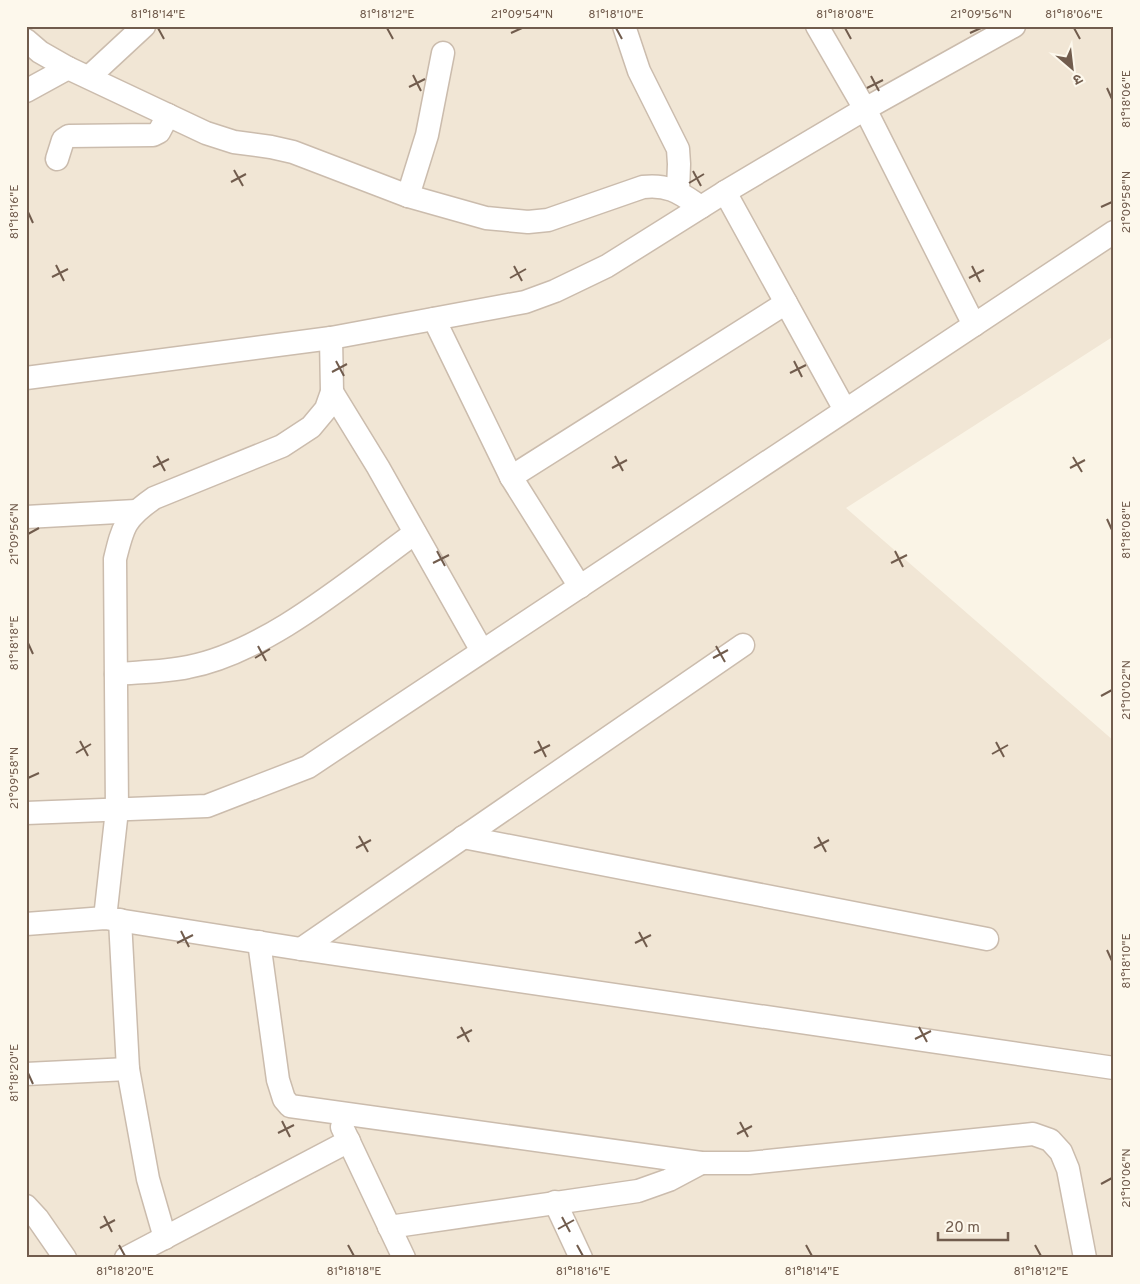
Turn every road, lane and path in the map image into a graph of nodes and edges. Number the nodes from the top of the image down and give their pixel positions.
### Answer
1 (144, 26) edge
2 (624, 26) edge
3 (817, 26) edge
4 (1014, 26) edge
5 (26, 40) edge
6 (443, 53) dead end
7 (68, 68) junction
8 (89, 77) junction
9 (26, 91) edge
10 (864, 109) junction
11 (168, 115) junction
12 (57, 158) dead end
13 (678, 191) junction
14 (725, 192) junction
15 (408, 196) junction
16 (700, 207) junction
17 (1114, 232) edge
18 (786, 303) junction
19 (434, 319) junction
20 (974, 325) junction
21 (331, 338) junction
22 (26, 378) edge
23 (332, 392) junction
24 (845, 410) junction
25 (511, 477) junction
26 (136, 511) junction
27 (26, 517) edge
28 (415, 533) junction
29 (580, 586) junction
30 (743, 645) dead end
31 (482, 652) junction
32 (116, 674) junction
33 (117, 810) junction
34 (26, 813) edge
35 (464, 837) junction
36 (113, 919) junction
37 (26, 924) edge
38 (987, 939) dead end
39 (259, 942) junction
40 (301, 949) junction
41 (1114, 1068) edge
42 (128, 1069) junction
43 (26, 1074) edge
44 (335, 1113) junction
45 (349, 1142) junction
46 (701, 1163) junction
47 (555, 1202) junction
48 (26, 1206) edge
49 (389, 1227) junction
50 (165, 1238) junction
51 (66, 1258) edge
52 (126, 1258) edge
53 (404, 1258) edge
54 (581, 1258) edge
55 (1085, 1258) edge

1 - 8 street
2 - 13 street
3 - 10 street
4 - 10 street
5 - 7 street
6 - 15 street
7 - 8 street
7 - 9 street
8 - 11 street
10 - 14 street
10 - 20 street
11 - 12 street
11 - 15 street
13 - 15 street
13 - 16 street
14 - 16 street
14 - 18 street
16 - 19 street
17 - 20 street
18 - 24 street
18 - 25 street
19 - 21 street
19 - 25 street
20 - 24 street
21 - 22 street
21 - 23 street
23 - 26 street
23 - 28 street
24 - 29 street
25 - 29 street
26 - 27 street
26 - 32 street
28 - 31 street
28 - 32 street
29 - 31 street
30 - 35 street
31 - 33 street
32 - 33 street
33 - 34 street
33 - 36 street
35 - 38 street
35 - 40 street
36 - 37 street
36 - 39 street
36 - 42 street
39 - 40 street
39 - 44 street
40 - 41 street
42 - 43 street
42 - 50 street
44 - 45 street
44 - 46 street
45 - 49 street
45 - 50 street
46 - 47 street
46 - 55 street
47 - 49 street
47 - 54 street
48 - 51 street
49 - 53 street
50 - 52 street

